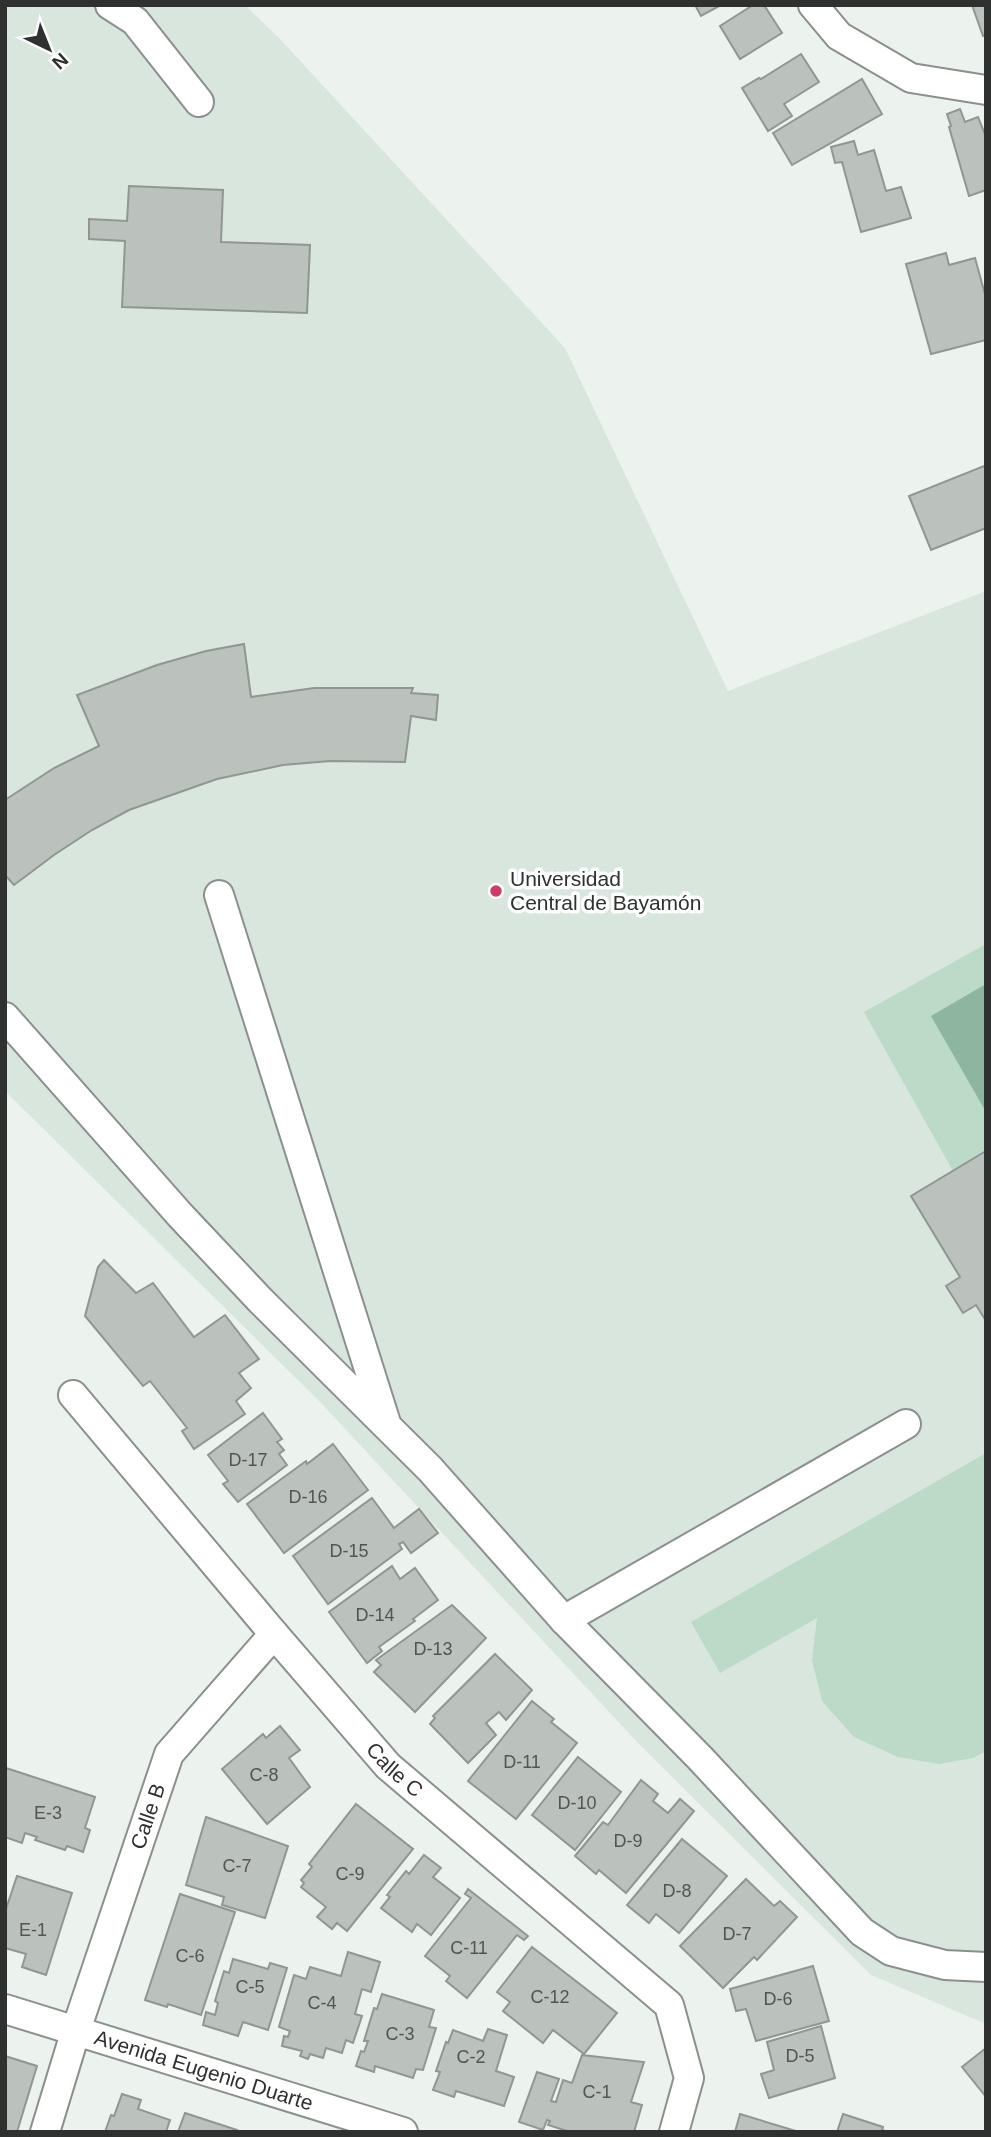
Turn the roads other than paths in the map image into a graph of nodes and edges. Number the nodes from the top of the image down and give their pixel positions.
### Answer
1 (110, 5) edge
2 (813, 5) edge
3 (986, 90) edge
4 (200, 102) dead end
5 (219, 895) dead end
6 (5, 1017) edge
7 (73, 1395) dead end
8 (906, 1424) dead end
9 (388, 1429) junction
10 (564, 1620) junction
11 (274, 1634) junction
12 (986, 1966) edge
13 (5, 2009) edge
14 (76, 2030) junction
15 (45, 2132) edge
16 (403, 2132) edge
17 (674, 2132) edge

1 - 4 street
2 - 3 street
5 - 9 street
6 - 9 street
7 - 11 street, Calle C
8 - 10 street
9 - 10 street
10 - 12 street
11 - 14 street, Calle B
11 - 17 street, Calle C
13 - 14 street, Avenida Eugenio Duarte
14 - 15 street, Calle B
14 - 16 street, Avenida Eugenio Duarte

